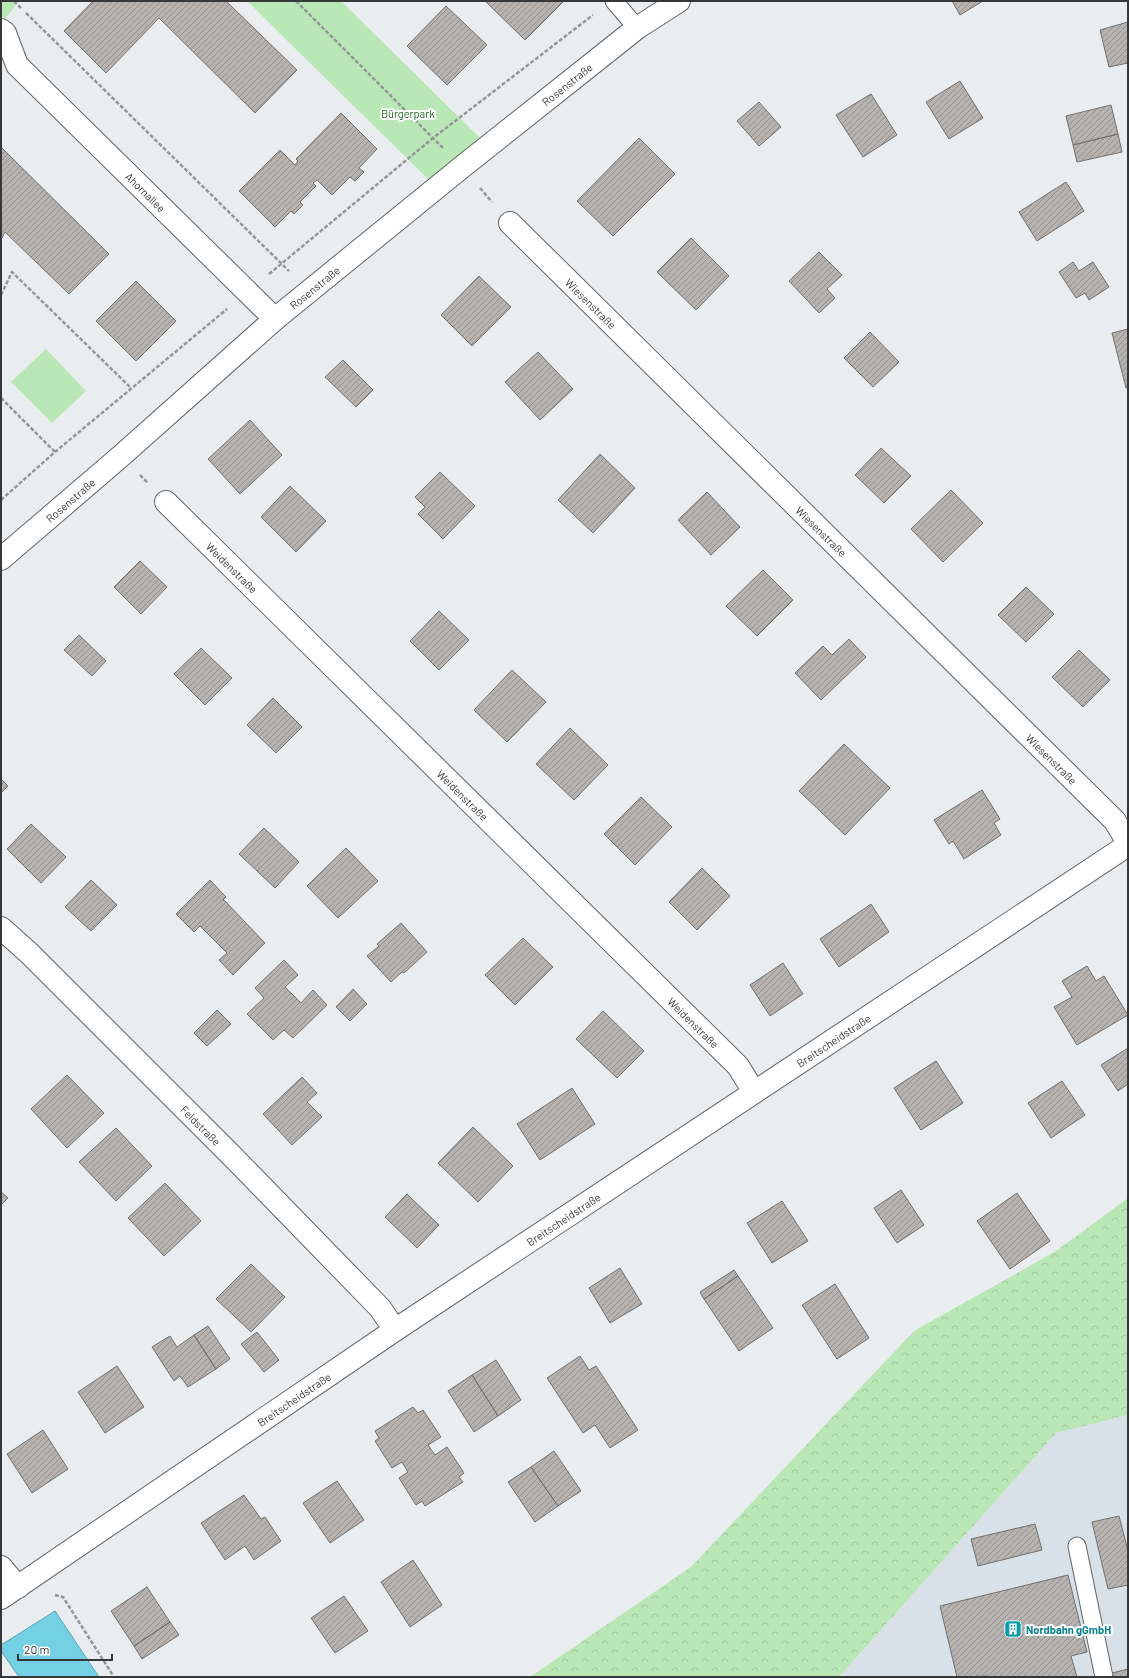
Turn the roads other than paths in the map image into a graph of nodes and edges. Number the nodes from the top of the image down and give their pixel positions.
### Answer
1 (614, 1) edge
2 (679, 1) edge
3 (638, 28) junction
4 (1, 30) edge
5 (9, 62) edge
6 (510, 223) road end
7 (275, 319) junction
8 (166, 502) road end
9 (1, 559) edge
10 (1128, 844) edge
11 (1, 928) edge
12 (754, 1092) junction
13 (395, 1330) junction
14 (1077, 1546) dead end
15 (1, 1567) edge
16 (10, 1593) edge
17 (1104, 1677) edge

1 - 3 lane
2 - 3 street, Rosenstraße
3 - 7 street, Rosenstraße
4 - 5 street, Ahornallee
5 - 7 street, Ahornallee
6 - 10 street, Wiesenstraße
7 - 9 street, Rosenstraße
8 - 12 street, Weidenstraße
10 - 12 street, Breitscheidstraße
11 - 13 street, Feldstraße
12 - 13 street, Breitscheidstraße
13 - 16 street, Breitscheidstraße
14 - 17 lane
15 - 16 street

